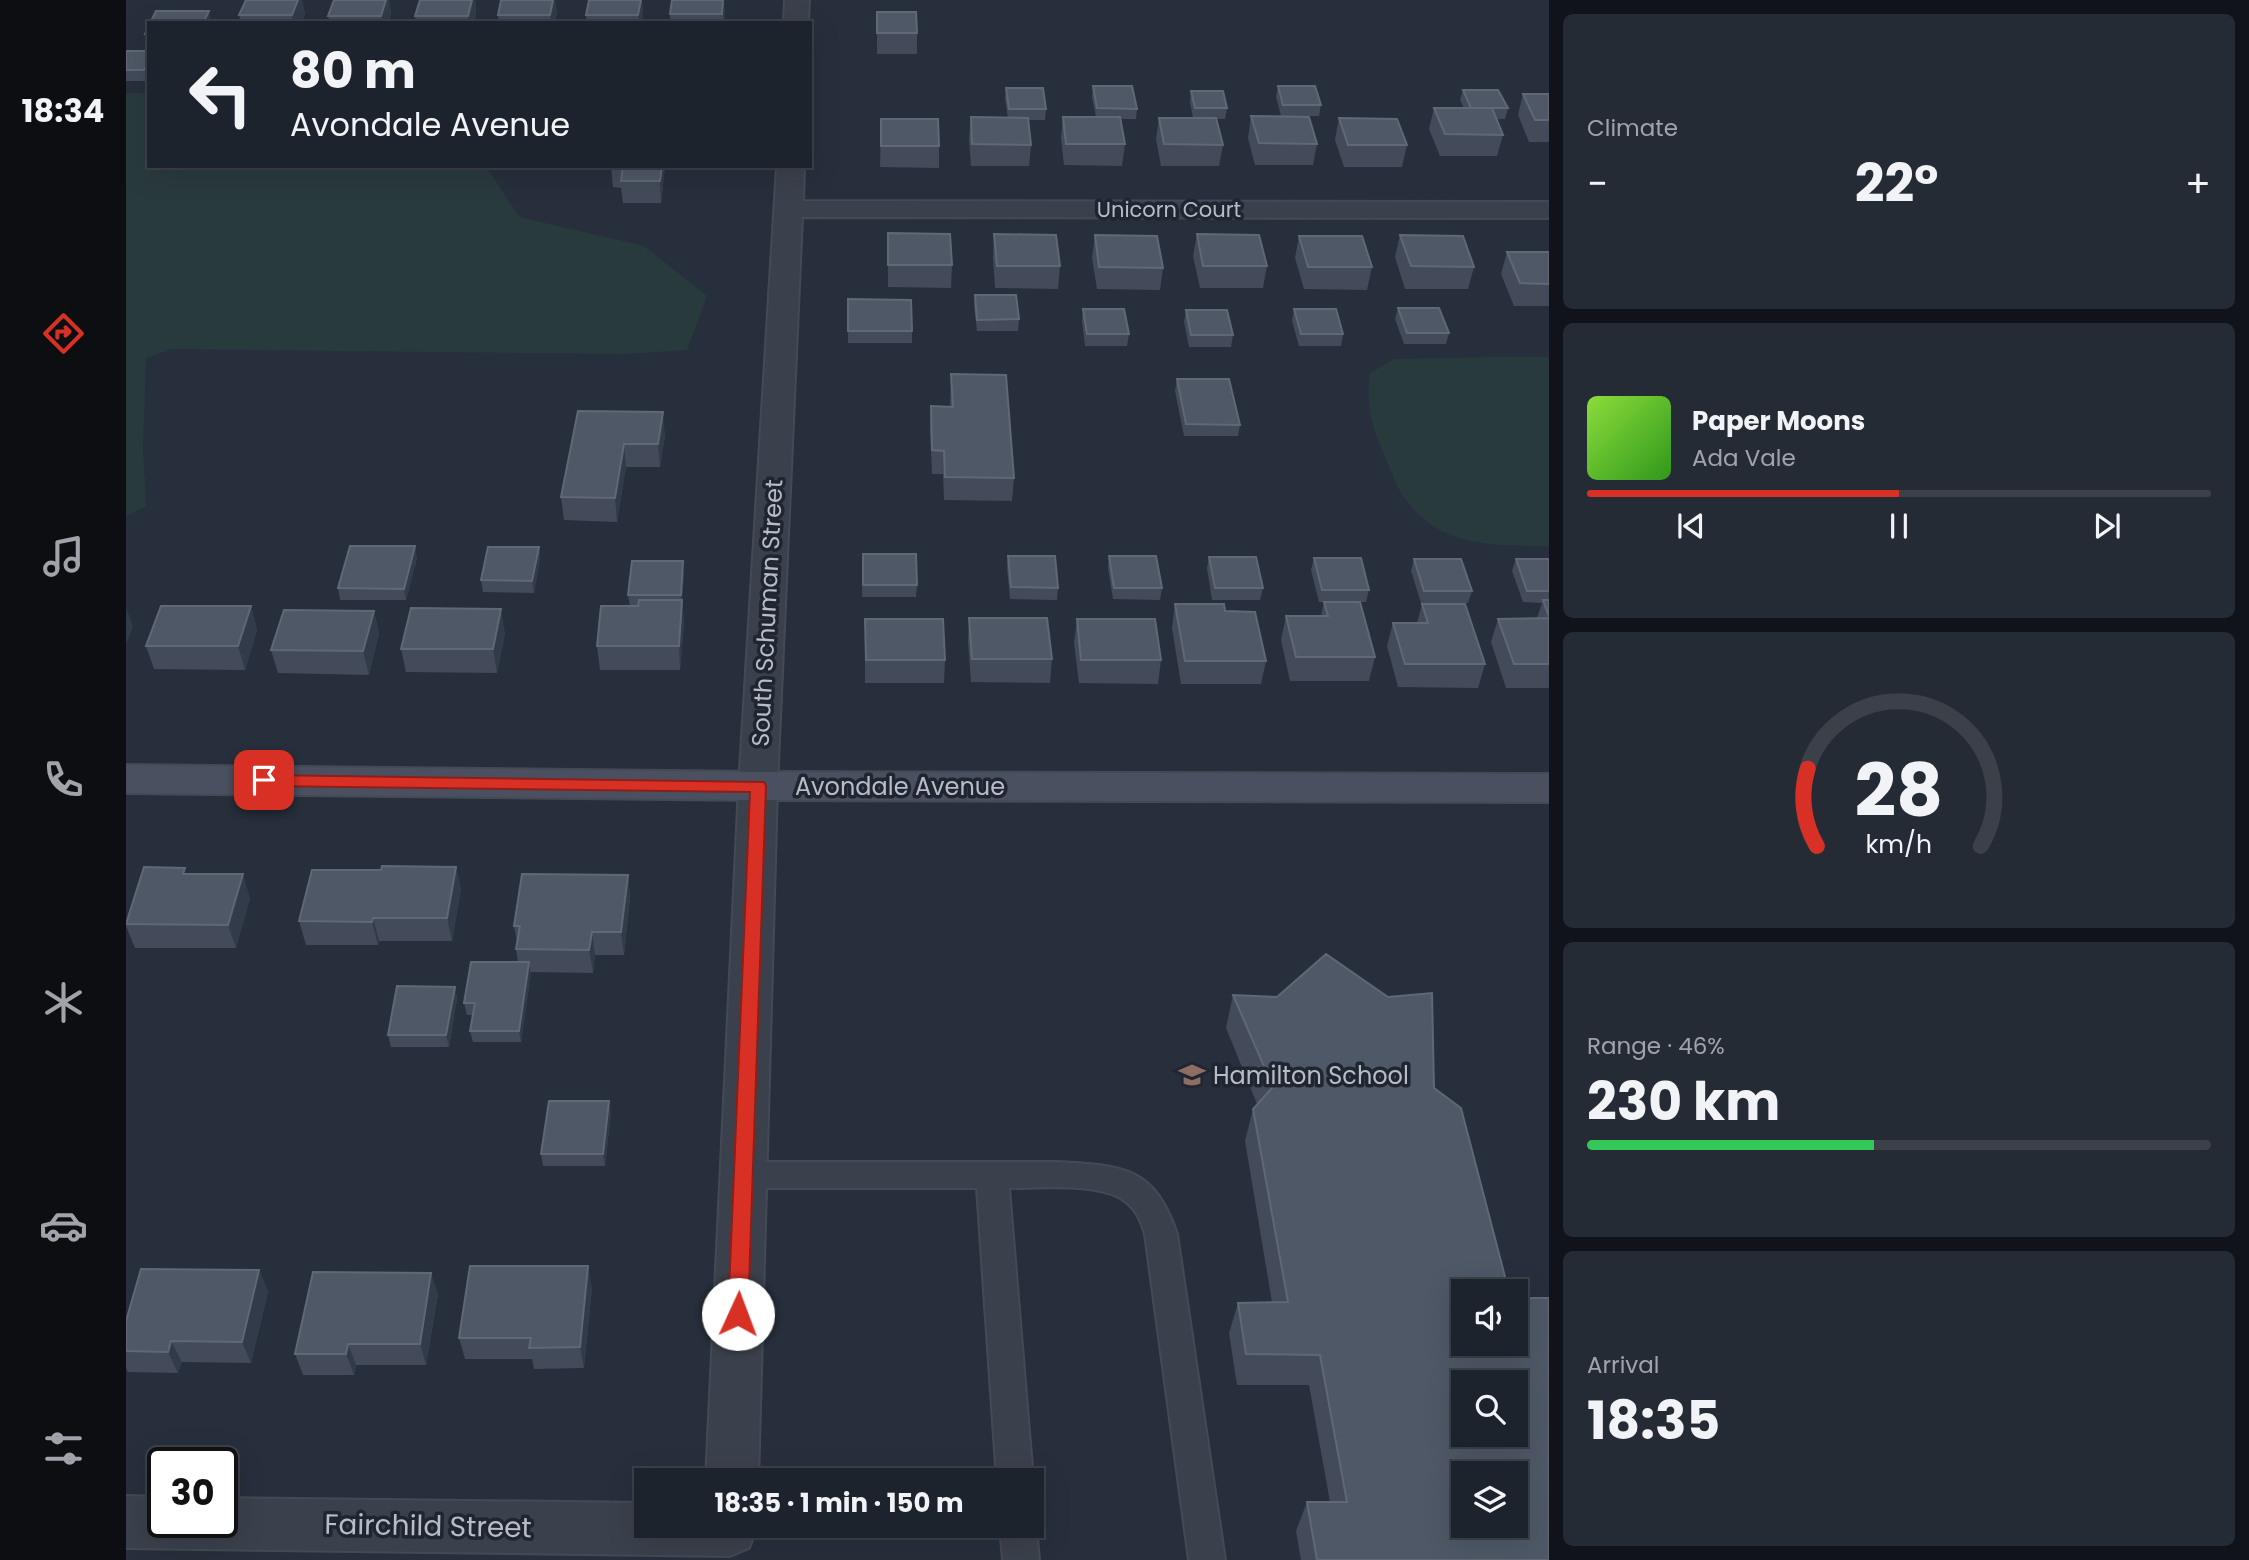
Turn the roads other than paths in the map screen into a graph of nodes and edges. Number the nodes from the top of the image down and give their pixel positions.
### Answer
1 (797, 0) edge
2 (796, 21) edge
3 (791, 168) edge
4 (789, 209) junction
5 (1549, 210) edge
6 (126, 779) edge
7 (758, 786) junction
8 (1549, 788) edge
9 (744, 1175) junction
10 (992, 1175) junction
11 (733, 1468) edge
12 (1014, 1468) edge
13 (126, 1522) edge
14 (634, 1524) edge
15 (1019, 1538) edge
16 (1021, 1560) edge
17 (1207, 1560) edge

1 - 2 street
3 - 4 street, South Schuman Street
4 - 5 street, Unicorn Court
4 - 7 street, South Schuman Street
6 - 7 street, Avondale Avenue
7 - 8 street, Avondale Avenue
7 - 9 street, South Schuman Street
9 - 10 lane
9 - 11 street, South Schuman Street
10 - 12 lane
10 - 17 lane
13 - 14 street, Fairchild Street
15 - 16 lane

